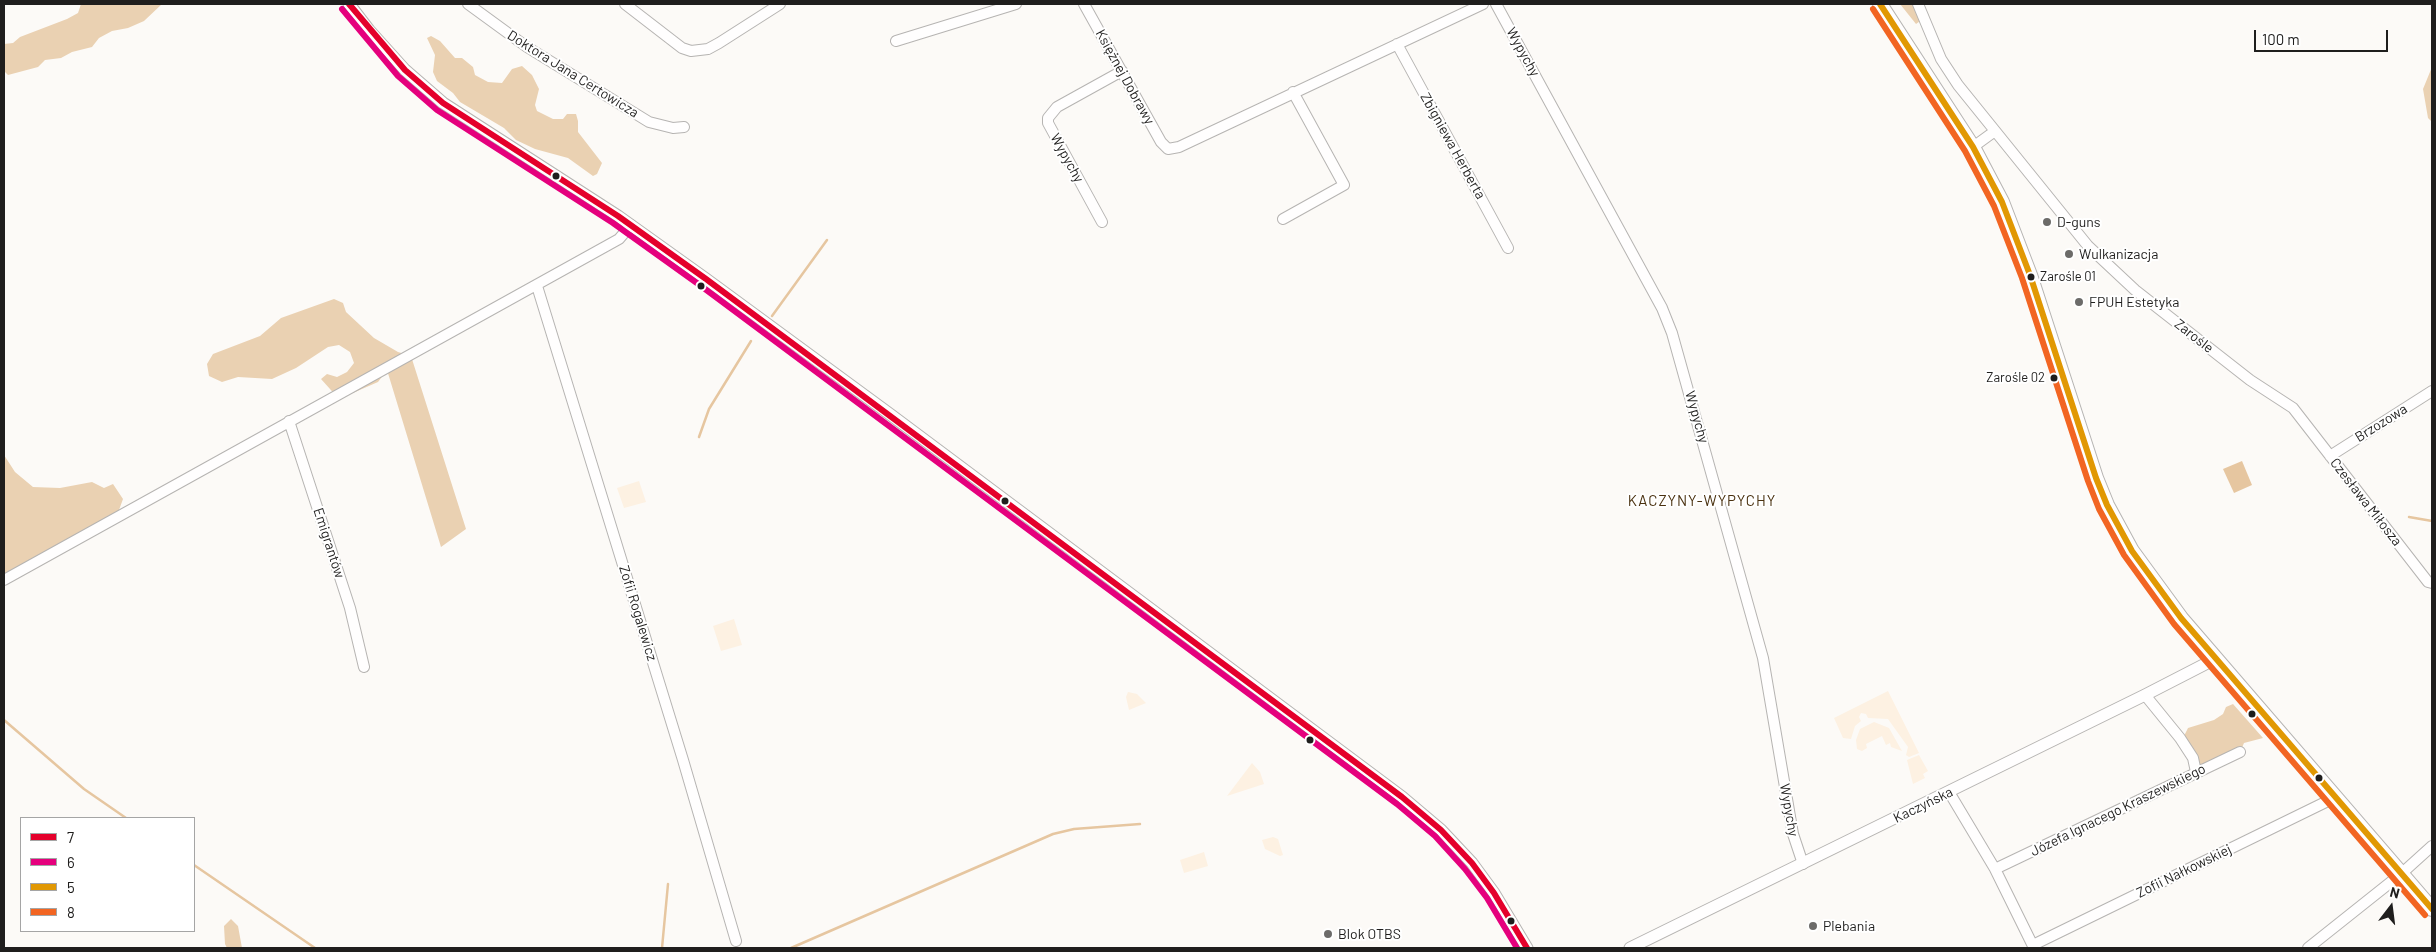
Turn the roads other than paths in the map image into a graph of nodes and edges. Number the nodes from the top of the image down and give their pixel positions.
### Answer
1 (349, 4) edge
2 (468, 4) edge
3 (625, 4) edge
4 (780, 4) edge
5 (1016, 4) edge
6 (1084, 4) edge
7 (1483, 4) edge
8 (1496, 4) edge
9 (1880, 4) edge
10 (1918, 4) edge
11 (896, 41) dead end
12 (1397, 44) junction
13 (1122, 71) junction
14 (1293, 92) junction
15 (684, 127) dead end
16 (1995, 131) junction
17 (1973, 147) junction
18 (1283, 219) dead end
19 (1102, 222) dead end
20 (631, 225) junction
21 (1508, 248) dead end
22 (537, 286) junction
23 (2432, 391) edge
24 (2302, 419) joint
25 (289, 421) junction
26 (2330, 456) junction
27 (4, 580) edge
28 (2432, 583) edge
29 (2215, 659) junction
30 (364, 666) dead end
31 (2144, 695) junction
32 (2240, 752) dead end
33 (2196, 772) junction
34 (1949, 792) junction
35 (2336, 797) junction
36 (2432, 846) edge
37 (1803, 864) junction
38 (1995, 869) junction
39 (2401, 874) junction
40 (2432, 909) edge
41 (736, 941) dead end
42 (2034, 947) edge
43 (1528, 948) edge
44 (1633, 948) edge
45 (2308, 948) edge

1 - 20 street
2 - 15 street, Doktora Jana Certowicza
3 - 4 street
5 - 11 street
6 - 13 street, Księżnej Dobrawy
7 - 12 street
8 - 37 street, Wypychy
9 - 17 main road
10 - 16 street, Zarośle
12 - 14 street
12 - 21 street, Zbigniewa Herberta
13 - 14 street, Księżnej Dobrawy
13 - 19 street, Wypychy
14 - 18 street
16 - 17 street
16 - 24 street, Zarośle
17 - 29 main road
20 - 22 street
20 - 43 street
22 - 25 street
22 - 41 street, Zofii Rogalewicz
23 - 26 street, Brzozowa
24 - 26 street, Czesława Miłosza
25 - 27 street
25 - 30 street, Emigrantów
26 - 28 street, Czesława Miłosza
29 - 31 street, Kaczyńska
29 - 35 main road
31 - 33 street
31 - 34 street, Kaczyńska
32 - 33 street, Józefa Ignacego Kraszewskiego
33 - 38 street, Józefa Ignacego Kraszewskiego
34 - 37 street, Kaczyńska
34 - 38 street
35 - 39 main road
35 - 42 street, Zofii Nałkowskiej
36 - 39 street
37 - 44 street, Kaczyńska
38 - 42 street
39 - 40 main road
39 - 45 street

